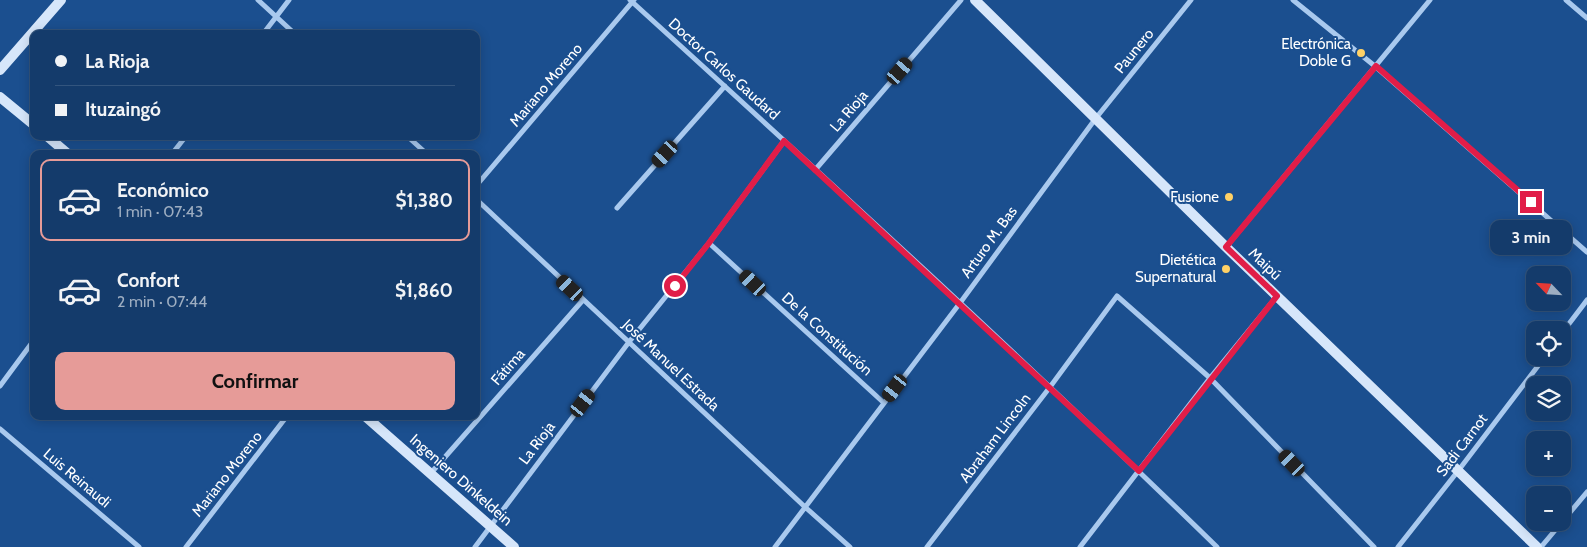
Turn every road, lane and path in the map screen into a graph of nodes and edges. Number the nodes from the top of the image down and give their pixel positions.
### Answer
1 (61, 0) edge
2 (258, 0) edge
3 (289, 0) edge
4 (961, 0) edge
5 (975, 0) edge
6 (1191, 0) edge
7 (1293, 0) edge
8 (1430, 0) edge
9 (1566, 0) edge
10 (632, 1) edge
11 (276, 16) junction
12 (1587, 18) edge
13 (35, 30) edge
14 (266, 30) edge
15 (291, 30) edge
16 (30, 36) edge
17 (1376, 66) junction
18 (0, 70) edge
19 (725, 86) junction
20 (0, 97) edge
21 (1096, 118) junction
22 (30, 122) edge
23 (52, 140) edge
24 (183, 140) edge
25 (411, 140) edge
26 (784, 141) junction
27 (63, 150) edge
28 (175, 150) edge
29 (422, 150) edge
30 (815, 170) junction
31 (480, 181) edge
32 (480, 203) edge
33 (617, 208) dead end
34 (709, 243) junction
35 (1226, 247) junction
36 (1587, 252) edge
37 (1277, 296) junction
38 (583, 300) junction
39 (1587, 300) edge
40 (960, 303) junction
41 (1571, 321) edge
42 (629, 342) junction
43 (30, 345) edge
44 (1538, 366) edge
45 (1210, 378) junction
46 (0, 386) edge
47 (1050, 387) junction
48 (884, 403) junction
49 (480, 418) edge
50 (284, 420) edge
51 (370, 420) edge
52 (478, 420) edge
53 (0, 429) edge
54 (1139, 471) junction
55 (1458, 471) junction
56 (431, 474) junction
57 (1587, 492) edge
58 (805, 507) junction
59 (1571, 511) edge
60 (490, 526) junction
61 (1554, 531) edge
62 (139, 547) edge
63 (186, 547) edge
64 (475, 547) edge
65 (514, 547) edge
66 (775, 547) edge
67 (850, 547) edge
68 (927, 547) edge
69 (1080, 547) edge
70 (1217, 547) edge
71 (1374, 547) edge
72 (1398, 547) edge
73 (1537, 547) edge
74 (1541, 547) edge

1 - 13 main road
2 - 11 street
3 - 11 street
4 - 30 street, La Rioja
5 - 21 main road, Maipú
6 - 21 street, Paunero
7 - 17 street
8 - 17 street
9 - 12 street
10 - 19 street, Doctor Carlos Gaudard
10 - 31 street, Mariano Moreno
11 - 14 street
11 - 15 street
16 - 18 main road
17 - 35 street
17 - 36 street
19 - 26 street, Doctor Carlos Gaudard
19 - 33 street
20 - 22 main road
21 - 35 main road, Maipú
21 - 40 street, Arturo M. Bas
23 - 27 main road
24 - 28 street
25 - 29 street
26 - 30 street, Doctor Carlos Gaudard
26 - 34 street, La Rioja
30 - 40 street, Doctor Carlos Gaudard
32 - 38 street, José Manuel Estrada
34 - 42 street, La Rioja
34 - 48 street, De la Constitución
35 - 37 main road, Maipú
37 - 45 street
37 - 55 main road, Maipú
38 - 42 street, José Manuel Estrada
38 - 49 street, Fátima
39 - 41 street
40 - 47 street, Doctor Carlos Gaudard
40 - 48 street, Arturo M. Bas
42 - 58 street, José Manuel Estrada
42 - 60 street, La Rioja
43 - 46 street
44 - 55 street, Sadi Carnot
45 - 47 street, Abraham Lincoln
45 - 54 street
45 - 71 street
47 - 54 street, Doctor Carlos Gaudard
47 - 68 street, Abraham Lincoln
48 - 58 street, Arturo M. Bas
50 - 63 street, Mariano Moreno
51 - 56 main road, Ingeniero Dinkeldein
52 - 56 street, Fátima
53 - 62 street, Luis Reinaudi
54 - 69 street
54 - 70 street, Doctor Carlos Gaudard
55 - 72 street, Sadi Carnot
55 - 73 main road, Maipú
56 - 60 main road, Ingeniero Dinkeldein
57 - 59 street
58 - 66 street, Arturo M. Bas
58 - 67 street, José Manuel Estrada
60 - 64 street, La Rioja
60 - 65 main road, Ingeniero Dinkeldein
61 - 74 street

